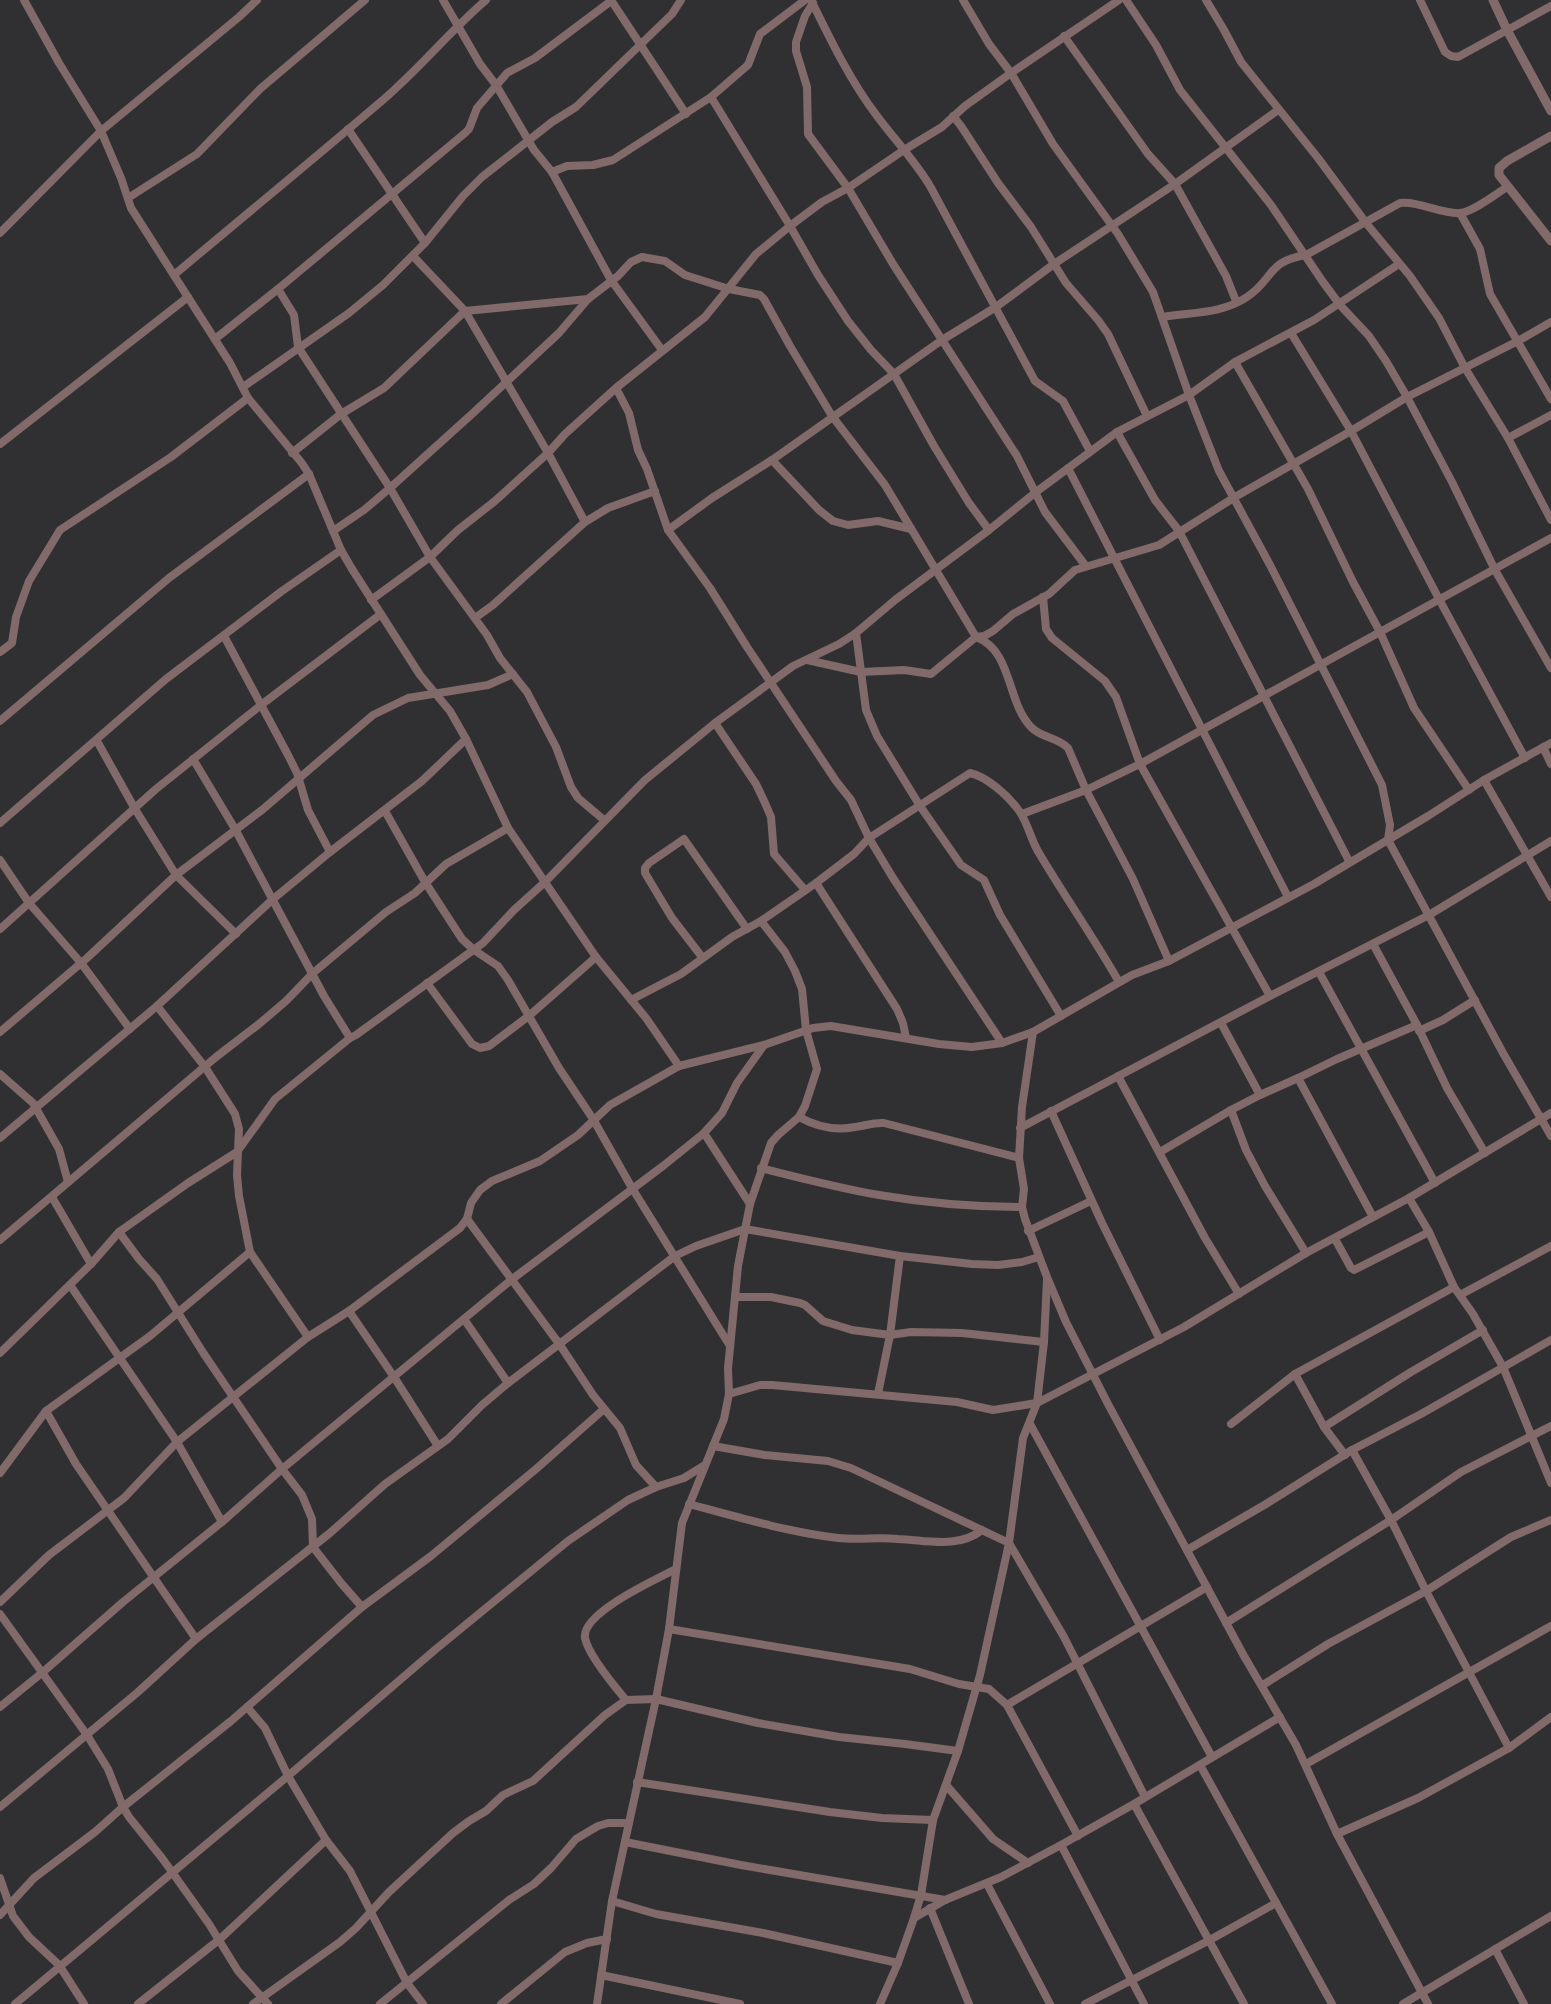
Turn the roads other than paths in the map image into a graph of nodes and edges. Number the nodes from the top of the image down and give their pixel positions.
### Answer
1 (24, 0) edge
2 (257, 0) edge
3 (365, 0) edge
4 (443, 0) edge
5 (486, 0) edge
6 (611, 0) edge
7 (681, 0) edge
8 (963, 0) edge
9 (1119, 0) edge
10 (1126, 0) edge
11 (1206, 0) edge
12 (1420, 0) edge
13 (1493, 0) edge
14 (810, 1) edge
15 (1551, 6) edge
16 (458, 25) junction
17 (1507, 30) junction
18 (1064, 36) junction
19 (640, 44) junction
20 (1011, 73) junction
21 (496, 85) junction
22 (711, 97) junction
23 (1278, 110) junction
24 (1551, 111) edge
25 (686, 114) junction
26 (953, 116) junction
27 (348, 129) junction
28 (101, 131) junction
29 (1551, 136) edge
30 (529, 139) junction
31 (1225, 146) junction
32 (904, 150) junction
33 (552, 172) junction
34 (1174, 184) junction
35 (1507, 187) junction
36 (848, 188) junction
37 (393, 194) junction
38 (128, 198) junction
39 (1460, 213) junction
40 (1366, 223) junction
41 (1111, 225) junction
42 (790, 226) junction
43 (0, 232) edge
44 (1551, 241) edge
45 (425, 243) junction
46 (1306, 255) junction
47 (413, 256) junction
48 (1054, 264) junction
49 (1399, 264) junction
50 (174, 275) junction
51 (611, 280) junction
52 (278, 289) junction
53 (729, 289) junction
54 (188, 297) junction
55 (588, 299) junction
56 (1236, 301) junction
57 (1340, 304) junction
58 (996, 307) junction
59 (465, 311) junction
60 (1162, 317) junction
61 (1551, 322) edge
62 (1291, 333) junction
63 (215, 339) junction
64 (942, 340) junction
65 (1518, 341) junction
66 (298, 347) junction
67 (662, 350) junction
68 (1235, 362) junction
69 (1465, 368) junction
70 (894, 374) junction
71 (505, 383) junction
72 (243, 387) junction
73 (615, 388) junction
74 (1189, 395) junction
75 (1407, 396) junction
76 (248, 398) junction
77 (1551, 399) edge
78 (341, 414) junction
79 (1551, 415) edge
80 (832, 416) junction
81 (1147, 416) junction
82 (1352, 431) junction
83 (1117, 432) junction
84 (1508, 438) junction
85 (0, 444) edge
86 (1090, 451) junction
87 (292, 453) junction
88 (548, 453) junction
89 (772, 460) junction
90 (1292, 464) junction
91 (1068, 468) junction
92 (309, 474) junction
93 (390, 488) junction
94 (655, 490) junction
95 (1036, 492) junction
96 (1234, 497) junction
97 (1551, 520) edge
98 (585, 522) junction
99 (911, 529) junction
100 (668, 530) junction
101 (988, 530) junction
102 (333, 531) junction
103 (1179, 531) junction
104 (1551, 538) edge
105 (341, 550) junction
106 (430, 557) junction
107 (1115, 559) junction
108 (1085, 565) junction
109 (936, 570) junction
110 (1495, 570) junction
111 (1042, 597) junction
112 (1439, 599) junction
113 (371, 600) junction
114 (381, 614) junction
115 (476, 618) junction
116 (1380, 632) junction
117 (856, 633) junction
118 (224, 636) junction
119 (975, 637) junction
120 (0, 652) edge
121 (807, 660) junction
122 (1320, 665) junction
123 (1551, 668) edge
124 (861, 672) junction
125 (513, 674) junction
126 (771, 683) junction
127 (436, 693) junction
128 (1265, 696) junction
129 (261, 705) junction
130 (0, 721) edge
131 (716, 723) junction
132 (1203, 731) junction
133 (466, 739) junction
134 (97, 741) junction
135 (1547, 745) edge
136 (1525, 758) junction
137 (193, 759) junction
138 (1140, 764) junction
139 (1551, 764) edge
140 (298, 778) junction
141 (1484, 780) junction
142 (1086, 790) junction
143 (1469, 790) junction
144 (920, 806) junction
145 (135, 809) junction
146 (385, 811) junction
147 (1022, 814) junction
148 (604, 820) junction
149 (0, 823) edge
150 (508, 828) junction
151 (235, 829) junction
152 (869, 838) junction
153 (1388, 840) junction
154 (1551, 841) edge
155 (330, 852) junction
156 (1528, 856) junction
157 (0, 860) edge
158 (1349, 861) junction
159 (176, 875) junction
160 (425, 882) junction
161 (545, 882) junction
162 (816, 883) junction
163 (805, 890) junction
164 (1288, 897) junction
165 (1551, 897) edge
166 (272, 900) junction
167 (29, 903) junction
168 (1429, 915) junction
169 (761, 921) junction
170 (1232, 928) junction
171 (0, 929) edge
172 (747, 929) junction
173 (236, 933) junction
174 (1373, 944) junction
175 (474, 950) junction
176 (596, 957) junction
177 (702, 957) junction
178 (1169, 960) junction
179 (81, 963) junction
180 (1320, 972) junction
181 (313, 973) junction
182 (1119, 982) junction
183 (427, 983) junction
184 (1270, 996) junction
185 (631, 1000) junction
186 (1475, 1000) junction
187 (157, 1006) junction
188 (530, 1015) junction
189 (1061, 1016) junction
190 (1221, 1023) junction
191 (1418, 1028) junction
192 (130, 1029) junction
193 (806, 1030) junction
194 (0, 1032) edge
195 (1033, 1032) junction
196 (350, 1038) junction
197 (906, 1038) junction
198 (1002, 1043) junction
199 (764, 1045) junction
200 (1361, 1049) junction
201 (679, 1066) junction
202 (205, 1067) junction
203 (0, 1074) edge
204 (1118, 1076) junction
205 (1298, 1078) junction
206 (1260, 1095) junction
207 (36, 1109) junction
208 (1231, 1110) junction
209 (1051, 1111) junction
210 (1551, 1113) edge
211 (800, 1117) junction
212 (593, 1119) junction
213 (1541, 1119) junction
214 (1020, 1128) junction
215 (704, 1132) junction
216 (1551, 1136) edge
217 (0, 1138) edge
218 (237, 1152) junction
219 (1160, 1152) junction
220 (1485, 1153) junction
221 (1019, 1158) junction
222 (761, 1168) junction
223 (68, 1182) junction
224 (1435, 1182) junction
225 (632, 1188) junction
226 (52, 1197) junction
227 (1409, 1198) junction
228 (1092, 1201) junction
229 (750, 1204) junction
230 (1022, 1207) junction
231 (1373, 1216) junction
232 (467, 1219) junction
233 (745, 1229) junction
234 (1029, 1230) junction
235 (119, 1232) junction
236 (1429, 1232) junction
237 (1335, 1239) junction
238 (0, 1240) edge
239 (1551, 1246) edge
240 (250, 1252) junction
241 (1306, 1253) junction
242 (675, 1256) junction
243 (900, 1256) junction
244 (1039, 1257) junction
245 (91, 1264) junction
246 (1047, 1278) junction
247 (512, 1280) junction
248 (70, 1285) junction
249 (1454, 1287) junction
250 (1239, 1294) junction
251 (1460, 1295) junction
252 (735, 1297) junction
253 (349, 1311) junction
254 (178, 1313) junction
255 (464, 1319) junction
256 (1482, 1330) junction
257 (890, 1335) junction
258 (308, 1337) junction
259 (1160, 1340) junction
260 (1551, 1340) edge
261 (1044, 1342) junction
262 (560, 1345) junction
263 (730, 1346) junction
264 (1, 1350) edge
265 (120, 1358) junction
266 (1503, 1367) junction
267 (1093, 1374) junction
268 (1295, 1374) junction
269 (394, 1377) junction
270 (508, 1383) junction
271 (729, 1394) junction
272 (878, 1394) junction
273 (234, 1397) junction
274 (1037, 1404) junction
275 (604, 1409) junction
276 (46, 1411) junction
277 (1030, 1424) junction
278 (1231, 1424) dead end
279 (1551, 1426) edge
280 (1324, 1427) junction
281 (1532, 1436) junction
282 (177, 1442) junction
283 (438, 1446) junction
284 (713, 1446) junction
285 (1349, 1452) junction
286 (706, 1464) junction
287 (282, 1469) junction
288 (0, 1473) edge
289 (1551, 1483) edge
290 (656, 1487) junction
291 (689, 1504) junction
292 (108, 1510) junction
293 (1391, 1520) junction
294 (1551, 1520) edge
295 (222, 1522) junction
296 (982, 1530) junction
297 (1010, 1543) junction
298 (313, 1547) junction
299 (1187, 1550) junction
300 (676, 1569) junction
301 (154, 1577) junction
302 (1207, 1587) junction
303 (1426, 1592) junction
304 (0, 1602) edge
305 (362, 1606) junction
306 (0, 1614) edge
307 (1226, 1623) junction
308 (1551, 1626) edge
309 (1140, 1627) junction
310 (669, 1629) junction
311 (196, 1639) junction
312 (1076, 1663) junction
313 (44, 1672) junction
314 (1468, 1672) junction
315 (977, 1685) junction
316 (1263, 1685) junction
317 (656, 1699) junction
318 (626, 1700) junction
319 (1007, 1705) junction
320 (0, 1707) edge
321 (247, 1707) junction
322 (1280, 1717) junction
323 (1551, 1717) edge
324 (87, 1735) junction
325 (1509, 1748) junction
326 (958, 1752) junction
327 (1212, 1757) junction
328 (1306, 1764) junction
329 (1200, 1765) junction
330 (288, 1776) junction
331 (637, 1782) junction
332 (946, 1785) junction
333 (1145, 1797) junction
334 (1134, 1804) junction
335 (0, 1807) edge
336 (123, 1807) junction
337 (933, 1820) junction
338 (629, 1823) junction
339 (1337, 1834) junction
340 (1078, 1836) junction
341 (326, 1840) junction
342 (625, 1842) junction
343 (1061, 1845) junction
344 (1028, 1863) junction
345 (173, 1872) junction
346 (0, 1878) edge
347 (987, 1884) junction
348 (921, 1895) junction
349 (945, 1900) junction
350 (612, 1901) junction
351 (1276, 1903) junction
352 (9, 1906) junction
353 (930, 1908) junction
354 (371, 1911) junction
355 (0, 1915) edge
356 (1551, 1916) edge
357 (914, 1918) junction
358 (607, 1938) junction
359 (220, 1939) junction
360 (1208, 1941) junction
361 (1495, 1949) junction
362 (898, 1963) junction
363 (59, 1965) junction
364 (601, 1976) junction
365 (1131, 1979) junction
366 (407, 1983) junction
367 (1423, 1993) junction
368 (262, 1998) junction
369 (15, 2004) edge
370 (84, 2004) edge
371 (138, 2004) edge
372 (253, 2004) edge
373 (268, 2004) edge
374 (380, 2004) edge
375 (423, 2004) edge
376 (501, 2004) edge
377 (597, 2004) edge
378 (740, 2004) edge
379 (879, 2004) edge
380 (969, 2004) edge
381 (1050, 2004) edge
382 (1085, 2004) edge
383 (1144, 2004) edge
384 (1244, 2004) edge
385 (1332, 2004) edge
386 (1403, 2004) edge
387 (1428, 2004) edge
388 (1524, 2004) edge

1 - 28 street
2 - 28 street
3 - 38 street
4 - 16 street
5 - 16 street
6 - 19 street
6 - 21 street
7 - 19 street
8 - 20 street
9 - 18 street
10 - 31 street
11 - 23 street
12 - 17 street
13 - 17 street
14 - 22 street
14 - 32 street
14 - 36 street
15 - 17 street
16 - 21 street
16 - 27 street
17 - 24 street
18 - 20 street
18 - 34 street
19 - 25 street
19 - 30 street
20 - 26 street
20 - 41 street
21 - 30 street
21 - 37 street
22 - 25 street
22 - 42 street
23 - 31 street
23 - 40 street
25 - 33 street
26 - 32 street
26 - 48 street
27 - 37 street
27 - 50 street
28 - 38 street
28 - 43 street
29 - 35 street
30 - 33 street
30 - 45 street
31 - 34 street
31 - 46 street
32 - 36 street
32 - 58 street
33 - 51 street
34 - 41 street
34 - 56 street
35 - 39 street
35 - 44 street
36 - 42 street
36 - 64 street
37 - 45 street
37 - 52 street
38 - 50 street
39 - 40 street
39 - 65 street
40 - 46 street
40 - 49 street
41 - 48 street
41 - 60 street
42 - 53 street
42 - 70 street
45 - 47 street
46 - 56 street
46 - 57 street
47 - 59 street
47 - 66 street
48 - 58 street
48 - 81 street
49 - 57 street
49 - 69 street
50 - 54 street
51 - 53 street
51 - 55 street
51 - 67 street
52 - 63 street
52 - 66 street
53 - 67 street
53 - 80 street
54 - 63 street
54 - 85 street
55 - 59 street
55 - 71 street
56 - 60 street
57 - 62 street
57 - 75 street
58 - 64 street
58 - 86 street
59 - 71 street
59 - 78 street
60 - 74 street
61 - 65 street
62 - 68 street
62 - 82 street
63 - 72 street
64 - 70 street
64 - 95 street
65 - 69 street
65 - 77 street
66 - 72 street
66 - 78 street
67 - 73 street
68 - 74 street
68 - 90 street
69 - 75 street
69 - 84 street
70 - 80 street
70 - 101 street
71 - 88 street
71 - 93 street
72 - 76 street
73 - 88 street
73 - 94 street
74 - 81 street
74 - 96 street
75 - 82 street
75 - 110 street
76 - 87 street
76 - 120 street
78 - 87 street
78 - 93 street
79 - 84 street
80 - 89 street
80 - 99 street
81 - 83 street
82 - 90 street
82 - 112 street
83 - 86 street
83 - 103 street
84 - 97 street
86 - 91 street
87 - 92 street
88 - 98 street
88 - 106 street
89 - 99 street
89 - 100 street
90 - 96 street
90 - 116 street
91 - 95 street
91 - 107 street
92 - 102 street
92 - 130 street
93 - 102 street
93 - 106 street
94 - 98 street
94 - 100 street
95 - 101 street
95 - 108 street
96 - 103 street
96 - 122 street
98 - 115 street
99 - 109 street
100 - 126 street
101 - 109 street
102 - 105 street
103 - 107 street
103 - 128 street
104 - 110 street
105 - 113 street
105 - 118 street
106 - 113 street
106 - 115 street
107 - 108 street
107 - 132 street
108 - 111 street
109 - 117 street
109 - 119 street
110 - 112 street
110 - 123 street
111 - 119 street
111 - 138 street
112 - 116 street
112 - 136 street
113 - 114 street
114 - 127 street
114 - 129 street
115 - 125 street
116 - 122 street
116 - 143 street
117 - 121 street
117 - 124 street
118 - 129 street
118 - 134 street
119 - 124 street
119 - 142 street
121 - 124 street
121 - 126 street
122 - 128 street
122 - 153 street
124 - 144 street
125 - 127 street
125 - 148 street
126 - 131 street
126 - 152 street
127 - 133 street
127 - 140 street
128 - 132 street
128 - 158 street
129 - 137 street
129 - 140 street
131 - 148 street
131 - 163 street
132 - 138 street
132 - 164 street
133 - 146 street
133 - 150 street
134 - 145 street
134 - 149 street
135 - 136 street
135 - 139 street
136 - 141 street
137 - 145 street
137 - 151 street
138 - 142 street
138 - 170 street
140 - 151 street
140 - 155 street
141 - 143 street
141 - 156 street
142 - 147 street
142 - 178 street
143 - 153 street
144 - 147 street
144 - 152 street
144 - 189 street
145 - 159 street
145 - 167 street
146 - 155 street
146 - 160 street
147 - 182 street
148 - 161 street
150 - 160 street
150 - 161 street
151 - 159 street
151 - 166 street
152 - 162 street
152 - 198 street
153 - 158 street
153 - 168 street
154 - 156 street
155 - 166 street
156 - 165 street
156 - 168 street
157 - 167 street
158 - 164 street
159 - 173 street
159 - 179 street
160 - 175 street
160 - 181 street
161 - 175 street
161 - 176 street
162 - 163 street
162 - 197 street
163 - 169 street
164 - 170 street
166 - 173 street
166 - 181 street
167 - 171 street
167 - 179 street
168 - 174 street
168 - 186 street
169 - 172 street
169 - 193 street
170 - 178 street
170 - 184 street
172 - 177 street
172 - 177 street
173 - 187 street
174 - 180 street
174 - 191 street
175 - 183 street
175 - 188 street
176 - 185 street
176 - 188 street
177 - 185 street
178 - 182 street
179 - 192 street
179 - 194 street
180 - 184 street
180 - 200 street
181 - 196 street
181 - 202 street
182 - 189 street
183 - 188 street
183 - 196 street
184 - 190 street
185 - 201 street
186 - 191 street
186 - 213 street
187 - 192 street
187 - 202 street
188 - 212 street
189 - 195 street
190 - 204 street
190 - 206 street
191 - 200 street
191 - 220 street
192 - 207 street
193 - 197 street
193 - 199 street
193 - 211 street
195 - 198 street
195 - 214 street
196 - 218 street
197 - 198 street
199 - 201 street
199 - 215 street
200 - 205 street
200 - 224 street
201 - 212 street
202 - 218 street
202 - 223 street
203 - 207 street
204 - 209 street
204 - 219 street
205 - 206 street
205 - 231 street
206 - 208 street
207 - 217 street
207 - 223 street
208 - 219 street
208 - 241 street
209 - 214 street
209 - 228 street
210 - 213 street
211 - 221 street
211 - 222 street
212 - 225 street
212 - 232 street
213 - 216 street
213 - 220 street
214 - 221 street
215 - 225 street
215 - 229 street
218 - 235 street
218 - 240 street
219 - 250 street
220 - 224 street
221 - 230 street
222 - 229 street
222 - 230 street
223 - 226 street
224 - 227 street
225 - 242 street
225 - 247 street
226 - 238 street
226 - 245 street
227 - 231 street
227 - 236 street
228 - 234 street
228 - 259 street
229 - 233 street
230 - 234 street
231 - 237 street
232 - 247 street
232 - 253 street
233 - 242 street
233 - 243 street
233 - 252 street
234 - 244 street
235 - 245 street
235 - 254 street
236 - 237 street
236 - 249 street
237 - 241 street
239 - 251 street
240 - 254 street
240 - 258 street
241 - 250 street
242 - 262 street
242 - 263 street
243 - 244 street
243 - 257 street
244 - 246 street
245 - 248 street
246 - 261 street
246 - 267 street
247 - 255 street
247 - 262 street
248 - 264 street
248 - 265 street
249 - 251 street
249 - 268 street
250 - 259 street
251 - 256 street
252 - 257 street
252 - 263 street
253 - 258 street
253 - 269 street
254 - 265 street
254 - 273 street
255 - 269 street
255 - 270 street
256 - 266 street
256 - 280 street
257 - 261 street
257 - 272 street
258 - 273 street
259 - 267 street
260 - 266 street
261 - 274 street
262 - 270 street
262 - 275 street
263 - 271 street
265 - 276 street
265 - 282 street
266 - 281 street
266 - 285 street
267 - 274 street
267 - 299 street
268 - 278 street
268 - 280 street
269 - 283 street
269 - 287 street
270 - 283 street
271 - 272 street
271 - 284 street
272 - 274 street
273 - 282 street
273 - 287 street
274 - 277 street
275 - 290 street
275 - 305 street
276 - 288 street
276 - 292 street
277 - 297 street
277 - 309 street
279 - 281 street
280 - 285 street
281 - 289 street
281 - 293 street
282 - 292 street
282 - 295 street
283 - 298 street
284 - 286 street
284 - 296 street
285 - 293 street
285 - 299 street
286 - 290 street
286 - 291 street
287 - 295 street
287 - 298 street
290 - 330 street
291 - 296 street
291 - 300 street
292 - 301 street
292 - 304 street
293 - 303 street
293 - 307 street
294 - 303 street
295 - 301 street
296 - 297 street
297 - 312 street
297 - 315 street
298 - 305 street
298 - 311 street
299 - 302 street
300 - 310 street
300 - 318 street
301 - 311 street
301 - 313 street
302 - 307 street
302 - 309 street
303 - 314 street
303 - 316 street
305 - 321 street
306 - 313 street
307 - 316 street
308 - 314 street
309 - 312 street
309 - 327 street
310 - 315 street
310 - 317 street
311 - 324 street
312 - 319 street
312 - 333 street
313 - 320 street
313 - 324 street
314 - 325 street
314 - 328 street
315 - 319 street
315 - 326 street
316 - 322 street
317 - 318 street
317 - 326 street
317 - 331 street
318 - 354 street
319 - 340 street
321 - 330 street
321 - 336 street
322 - 327 street
322 - 328 street
323 - 325 street
324 - 335 street
324 - 336 street
325 - 339 street
326 - 332 street
327 - 329 street
328 - 339 street
329 - 333 street
329 - 351 street
330 - 341 street
330 - 345 street
331 - 337 street
331 - 338 street
332 - 337 street
332 - 344 street
333 - 334 street
334 - 340 street
334 - 360 street
336 - 345 street
336 - 352 street
337 - 348 street
338 - 342 street
338 - 366 street
339 - 367 street
340 - 343 street
341 - 354 street
341 - 359 street
342 - 348 street
342 - 350 street
343 - 344 street
343 - 365 street
344 - 347 street
345 - 359 street
345 - 363 street
346 - 352 street
347 - 349 street
347 - 381 street
348 - 349 street
348 - 357 street
349 - 353 street
350 - 358 street
350 - 362 street
351 - 360 street
351 - 385 street
352 - 355 street
352 - 363 street
353 - 357 street
353 - 380 street
354 - 366 street
354 - 368 street
356 - 361 street
357 - 362 street
358 - 364 street
358 - 376 street
359 - 368 street
359 - 371 street
360 - 365 street
360 - 384 street
361 - 367 street
361 - 388 street
362 - 379 street
363 - 369 street
363 - 370 street
364 - 377 street
364 - 378 street
365 - 382 street
365 - 383 street
366 - 374 street
366 - 375 street
367 - 386 street
367 - 387 street
368 - 372 street
368 - 373 street

